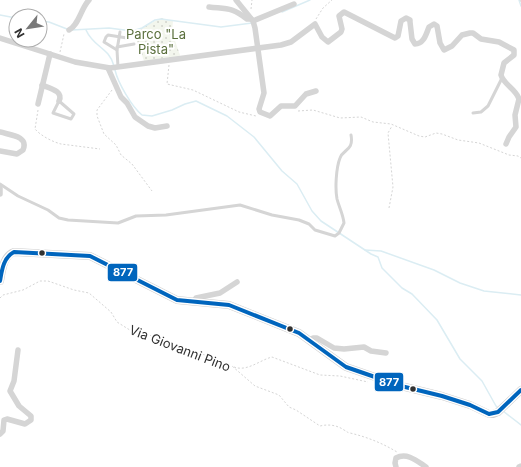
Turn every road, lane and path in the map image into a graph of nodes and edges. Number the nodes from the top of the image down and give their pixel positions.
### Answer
1 (89, 0) edge
2 (236, 0) edge
3 (252, 0) edge
4 (332, 0) edge
5 (294, 4) dead end
6 (209, 7) dead end
7 (252, 18) junction
8 (315, 24) junction
9 (67, 29) joint
10 (120, 32) dead end
11 (119, 37) junction
12 (0, 38) edge
13 (127, 38) dead end
14 (134, 44) dead end
15 (117, 48) junction
16 (258, 48) junction
17 (50, 54) junction
18 (58, 56) junction
19 (170, 60) junction
20 (118, 67) junction
21 (109, 68) junction
22 (502, 78) junction
23 (115, 84) junction
24 (42, 85) junction
25 (316, 91) dead end
26 (58, 101) junction
27 (38, 104) joint
28 (293, 111) dead end
29 (473, 113) dead end
30 (260, 117) dead end
31 (393, 125) junction
32 (167, 126) dead end
33 (0, 132) edge
34 (351, 135) dead end
35 (506, 144) dead end
36 (100, 149) dead end
37 (0, 151) edge
38 (521, 158) edge
39 (0, 184) edge
40 (0, 188) edge
41 (152, 191) dead end
42 (0, 194) edge
43 (389, 208) dead end
44 (0, 280) edge
45 (237, 282) dead end
46 (0, 298) edge
47 (193, 302) junction
48 (310, 340) junction
49 (18, 350) dead end
50 (386, 353) dead end
51 (232, 366) junction
52 (370, 383) dead end
53 (521, 390) edge
54 (0, 434) edge
55 (400, 455) junction
56 (396, 467) edge
57 (426, 467) edge

1 - 9 street
2 - 7 street
3 - 7 path
4 - 8 path
5 - 7 street
6 - 7 street
7 - 16 street
8 - 16 street
8 - 22 street
9 - 18 path
10 - 11 lane
11 - 13 lane
11 - 15 lane
11 - 15 lane
12 - 17 street
14 - 15 lane
15 - 20 lane
16 - 19 street
16 - 25 street
17 - 18 street
17 - 24 street
18 - 21 street
19 - 20 street
19 - 30 path
20 - 21 street
21 - 23 street
22 - 29 lane
22 - 35 street
23 - 32 street
23 - 41 path
24 - 26 street
24 - 27 street
26 - 26 lane
27 - 36 path
28 - 31 path
31 - 38 path
31 - 43 path
33 - 37 street
34 - 39 lane
40 - 42 street
44 - 47 street
45 - 47 street
46 - 51 path, Via Giovanni Pino
47 - 48 street
48 - 50 street
48 - 53 street
49 - 54 street
51 - 52 path
51 - 55 path, Via Giovanni Pino
55 - 56 street
55 - 57 street

